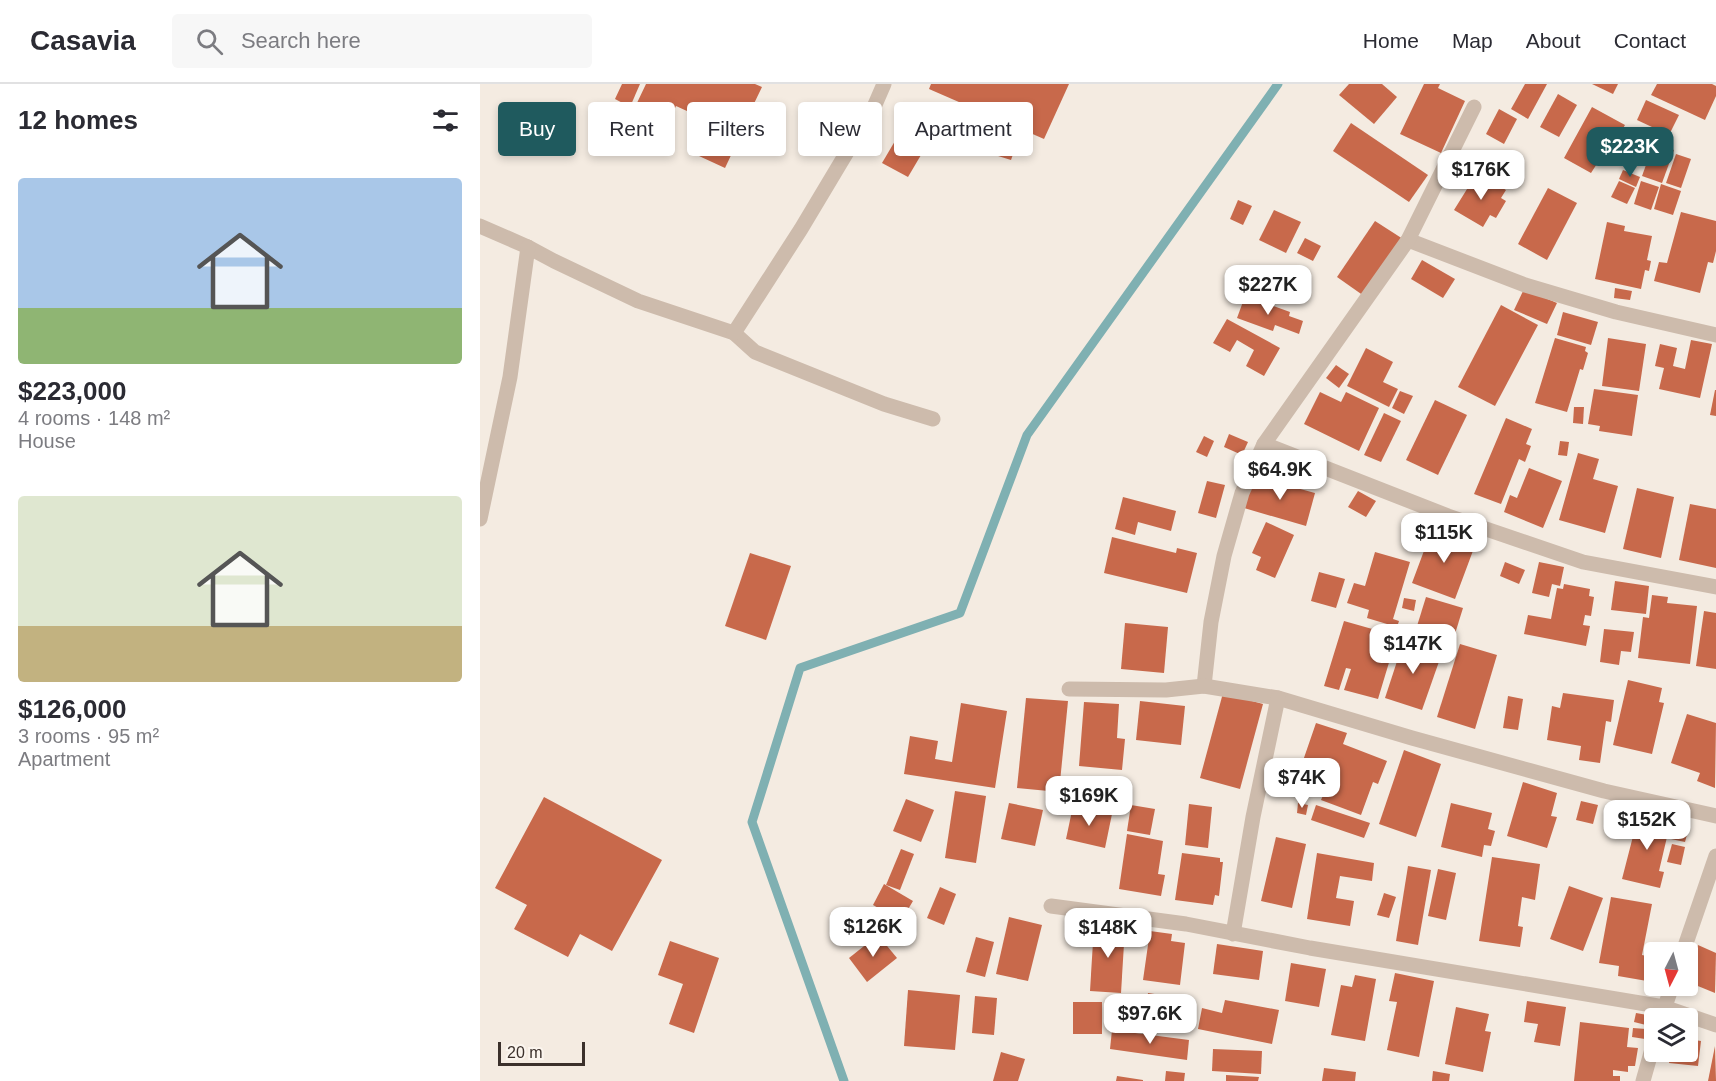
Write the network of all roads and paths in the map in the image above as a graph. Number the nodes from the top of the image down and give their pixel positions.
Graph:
1 (884, 84) edge
2 (1474, 106) dead end
3 (480, 226) edge
4 (1408, 240) junction
5 (528, 246) junction
6 (734, 333) junction
7 (1716, 335) edge
8 (933, 419) dead end
9 (1264, 444) junction
10 (480, 519) edge
11 (1716, 587) edge
12 (1204, 686) junction
13 (1069, 689) dead end
14 (1278, 698) junction
15 (1716, 816) edge
16 (1716, 856) edge
17 (1051, 906) dead end
18 (1233, 934) junction
19 (1686, 942) edge
20 (1644, 1009) edge
21 (1698, 1021) edge
22 (1716, 1025) edge
23 (1648, 1062) edge
24 (1643, 1081) edge

1 - 6 street
2 - 4 street
3 - 5 street
4 - 7 street
4 - 9 street
5 - 6 street
5 - 10 street
6 - 8 street
9 - 11 street
9 - 12 street
12 - 13 street
12 - 14 street
14 - 15 street
14 - 18 street
16 - 19 street
17 - 18 street
18 - 20 street
21 - 22 street
23 - 24 street

